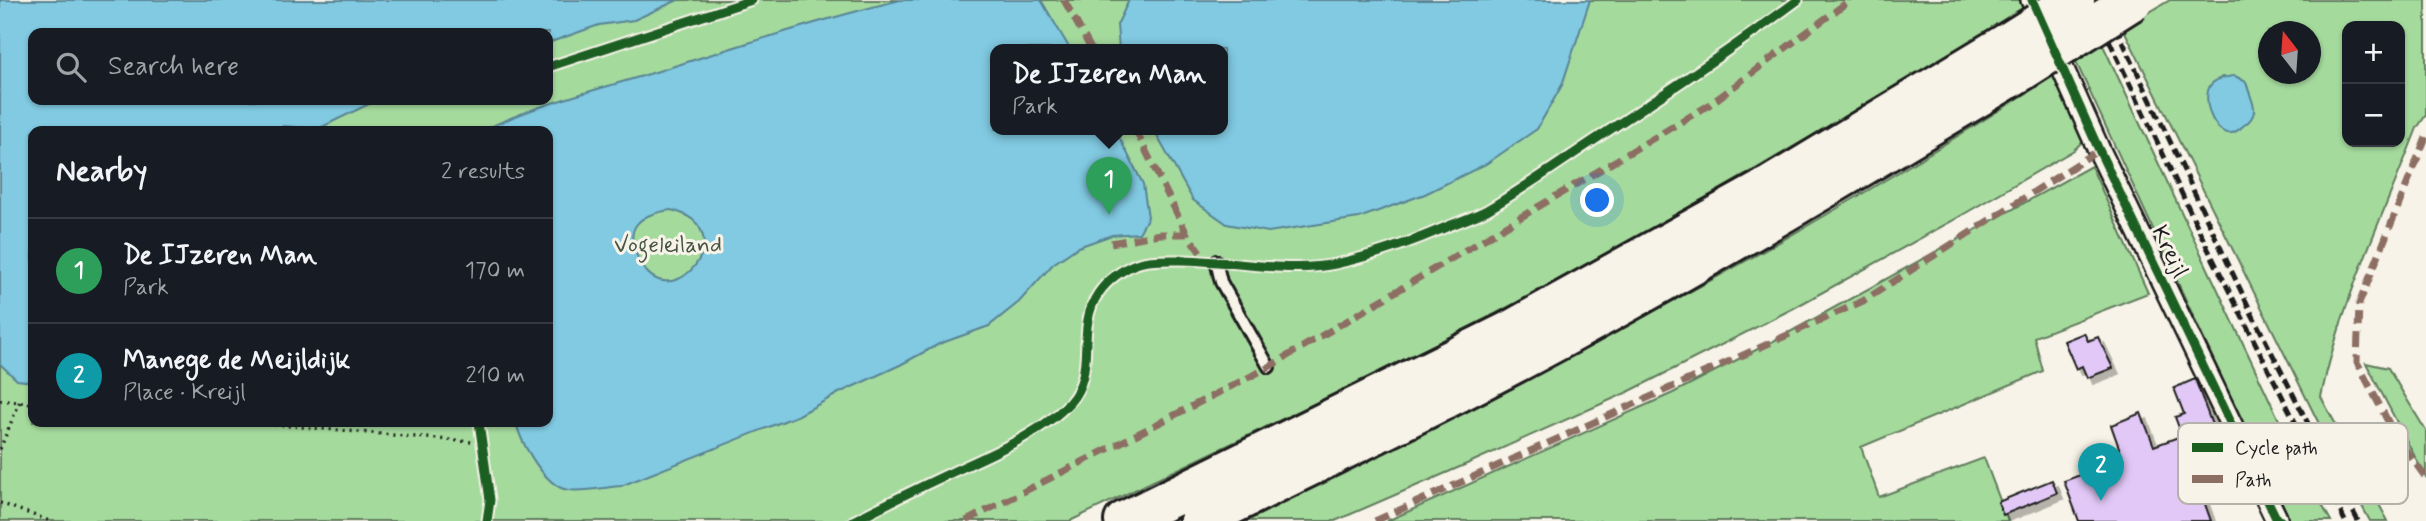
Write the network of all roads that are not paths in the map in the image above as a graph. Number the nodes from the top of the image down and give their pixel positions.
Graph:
1 (2032, 0) edge
2 (2075, 0) edge
3 (2134, 0) edge
4 (2015, 57) junction
5 (1216, 261) dead end
6 (1269, 367) dead end
7 (2230, 423) edge
8 (2269, 504) edge
9 (2276, 518) dead end
10 (1124, 521) edge
11 (1199, 521) edge

1 - 7 street, Kreijl
2 - 4 highway, bridge
3 - 4 highway, bridge
4 - 10 highway
4 - 11 highway
5 - 6 lane
8 - 9 street, Kreijl

